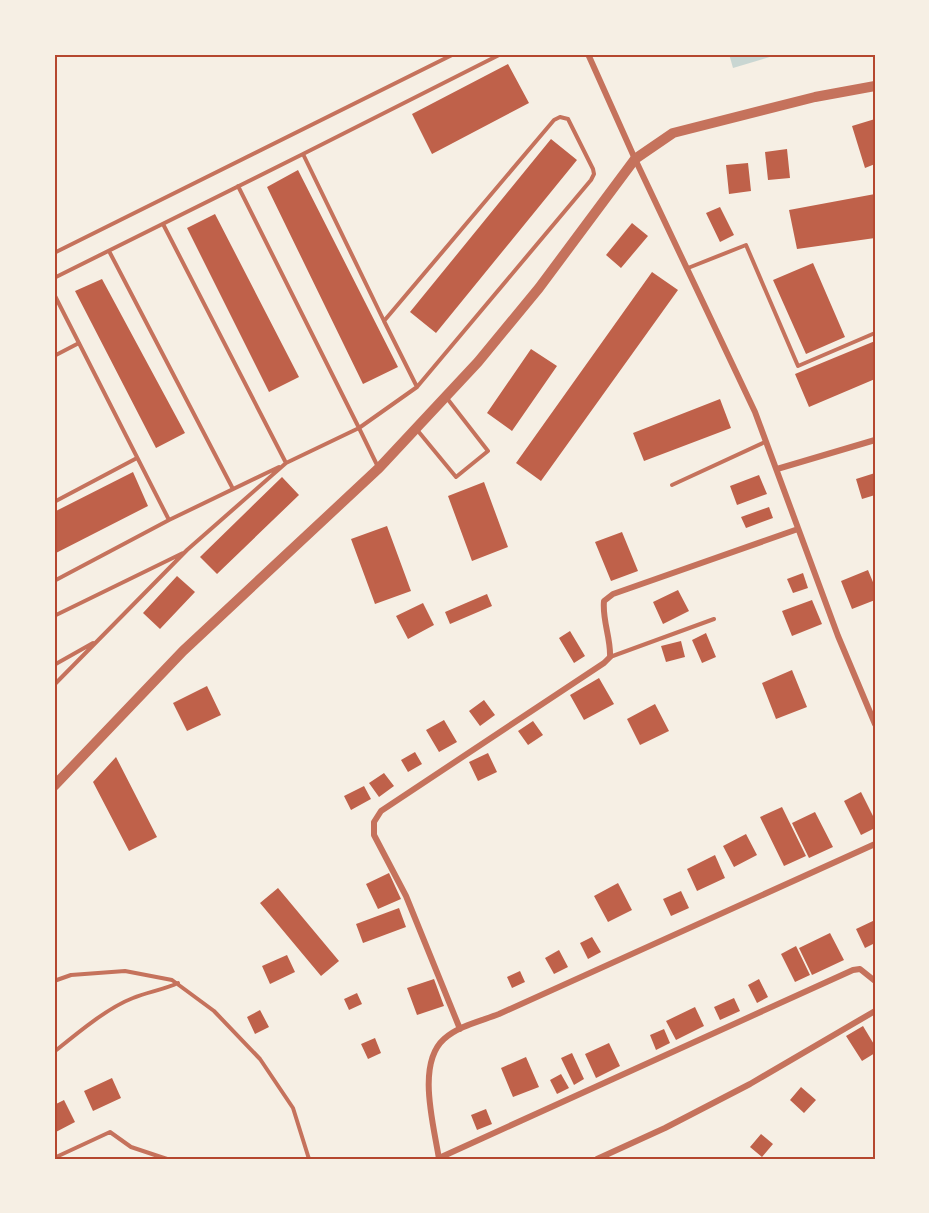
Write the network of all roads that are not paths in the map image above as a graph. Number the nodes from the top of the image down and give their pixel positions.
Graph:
1 (454, 54) edge
2 (501, 54) edge
3 (588, 54) edge
4 (875, 86) edge
5 (303, 153) junction
6 (635, 159) junction
7 (238, 186) junction
8 (163, 224) junction
9 (109, 250) junction
10 (54, 253) edge
11 (688, 268) junction
12 (54, 278) edge
13 (54, 294) edge
14 (384, 321) junction
15 (875, 333) edge
16 (79, 343) junction
17 (54, 356) edge
18 (417, 387) junction
19 (445, 397) junction
20 (359, 428) junction
21 (415, 428) junction
22 (875, 440) edge
23 (766, 442) junction
24 (137, 458) junction
25 (286, 463) junction
26 (379, 468) junction
27 (777, 469) junction
28 (672, 485) dead end
29 (233, 489) junction
30 (54, 502) edge
31 (169, 520) junction
32 (798, 529) junction
33 (187, 550) junction
34 (54, 580) edge
35 (54, 616) edge
36 (714, 619) dead end
37 (96, 641) junction
38 (610, 657) junction
39 (54, 664) edge
40 (54, 685) edge
41 (875, 724) edge
42 (54, 786) edge
43 (875, 844) edge
44 (54, 981) edge
45 (875, 981) edge
46 (178, 983) junction
47 (875, 1011) edge
48 (460, 1029) junction
49 (54, 1052) edge
50 (54, 1158) edge
51 (167, 1159) edge
52 (309, 1159) edge
53 (439, 1159) edge
54 (597, 1159) edge

1 - 10 lane
2 - 5 lane
3 - 6 street
4 - 6 street
5 - 7 lane
5 - 14 lane
6 - 11 street
6 - 19 street
7 - 8 lane
7 - 20 lane
8 - 9 lane
8 - 25 lane
9 - 12 lane
9 - 29 lane
11 - 15 lane
11 - 23 street
13 - 16 lane
14 - 18 lane
14 - 18 lane
16 - 17 lane
16 - 24 lane
18 - 20 lane
19 - 21 street
19 - 21 lane
20 - 25 lane
20 - 26 lane
21 - 26 street
22 - 27 street
23 - 27 street
23 - 28 lane
24 - 30 lane
24 - 31 lane
25 - 29 lane
25 - 33 lane
26 - 42 street
27 - 32 street
29 - 31 lane
31 - 34 lane
32 - 38 street
32 - 41 street
33 - 35 lane
33 - 37 lane
36 - 38 lane
37 - 39 lane
37 - 40 lane
38 - 48 street
43 - 48 street
44 - 46 lane
45 - 53 street
46 - 49 lane
46 - 52 lane
47 - 54 street
48 - 53 street
50 - 51 lane

